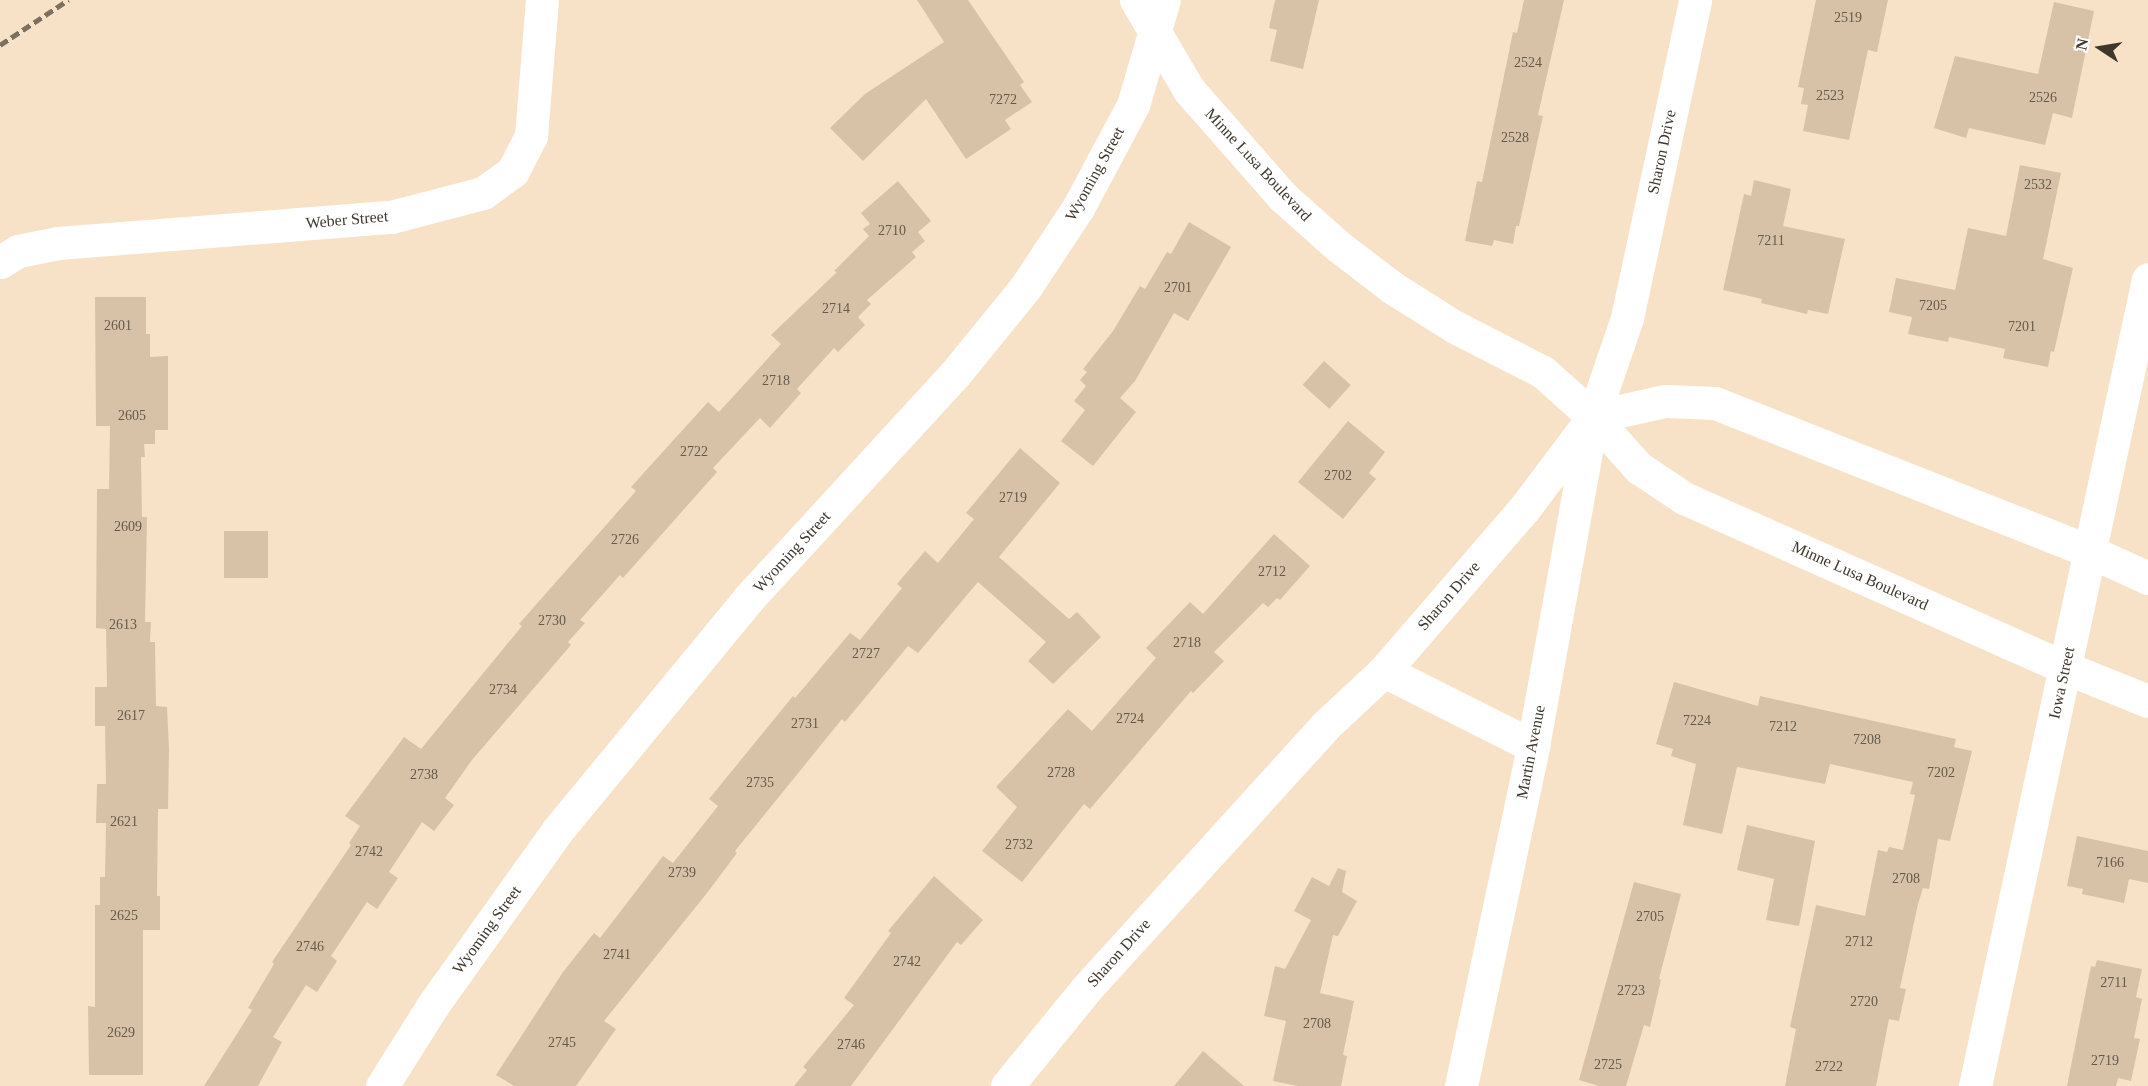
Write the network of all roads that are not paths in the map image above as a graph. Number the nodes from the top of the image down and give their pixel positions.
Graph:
1 (542, 0) edge
2 (1136, 0) edge
3 (1164, 0) edge
4 (1695, 0) edge
5 (1155, 33) junction
6 (0, 262) edge
7 (2148, 279) edge
8 (1593, 417) junction
9 (2091, 552) junction
10 (2148, 578) edge
11 (2066, 668) junction
12 (1384, 671) junction
13 (2148, 701) edge
14 (1533, 746) junction
15 (382, 1086) edge
16 (1007, 1086) edge
17 (1461, 1086) edge
18 (1975, 1086) edge

1 - 6 street, Weber Street
2 - 5 street, Minne Lusa Boulevard
3 - 5 street, Wyoming Street
4 - 8 street, Sharon Drive
5 - 8 street, Minne Lusa Boulevard
5 - 15 street, Wyoming Street
7 - 9 street, Iowa Street
8 - 9 street
8 - 11 street, Minne Lusa Boulevard
8 - 12 street, Sharon Drive
8 - 14 street, Martin Avenue
9 - 10 street
9 - 11 street, Iowa Street
11 - 13 street, Minne Lusa Boulevard
11 - 18 street, Iowa Street
12 - 14 street
12 - 16 street, Sharon Drive
14 - 17 street, Martin Avenue

